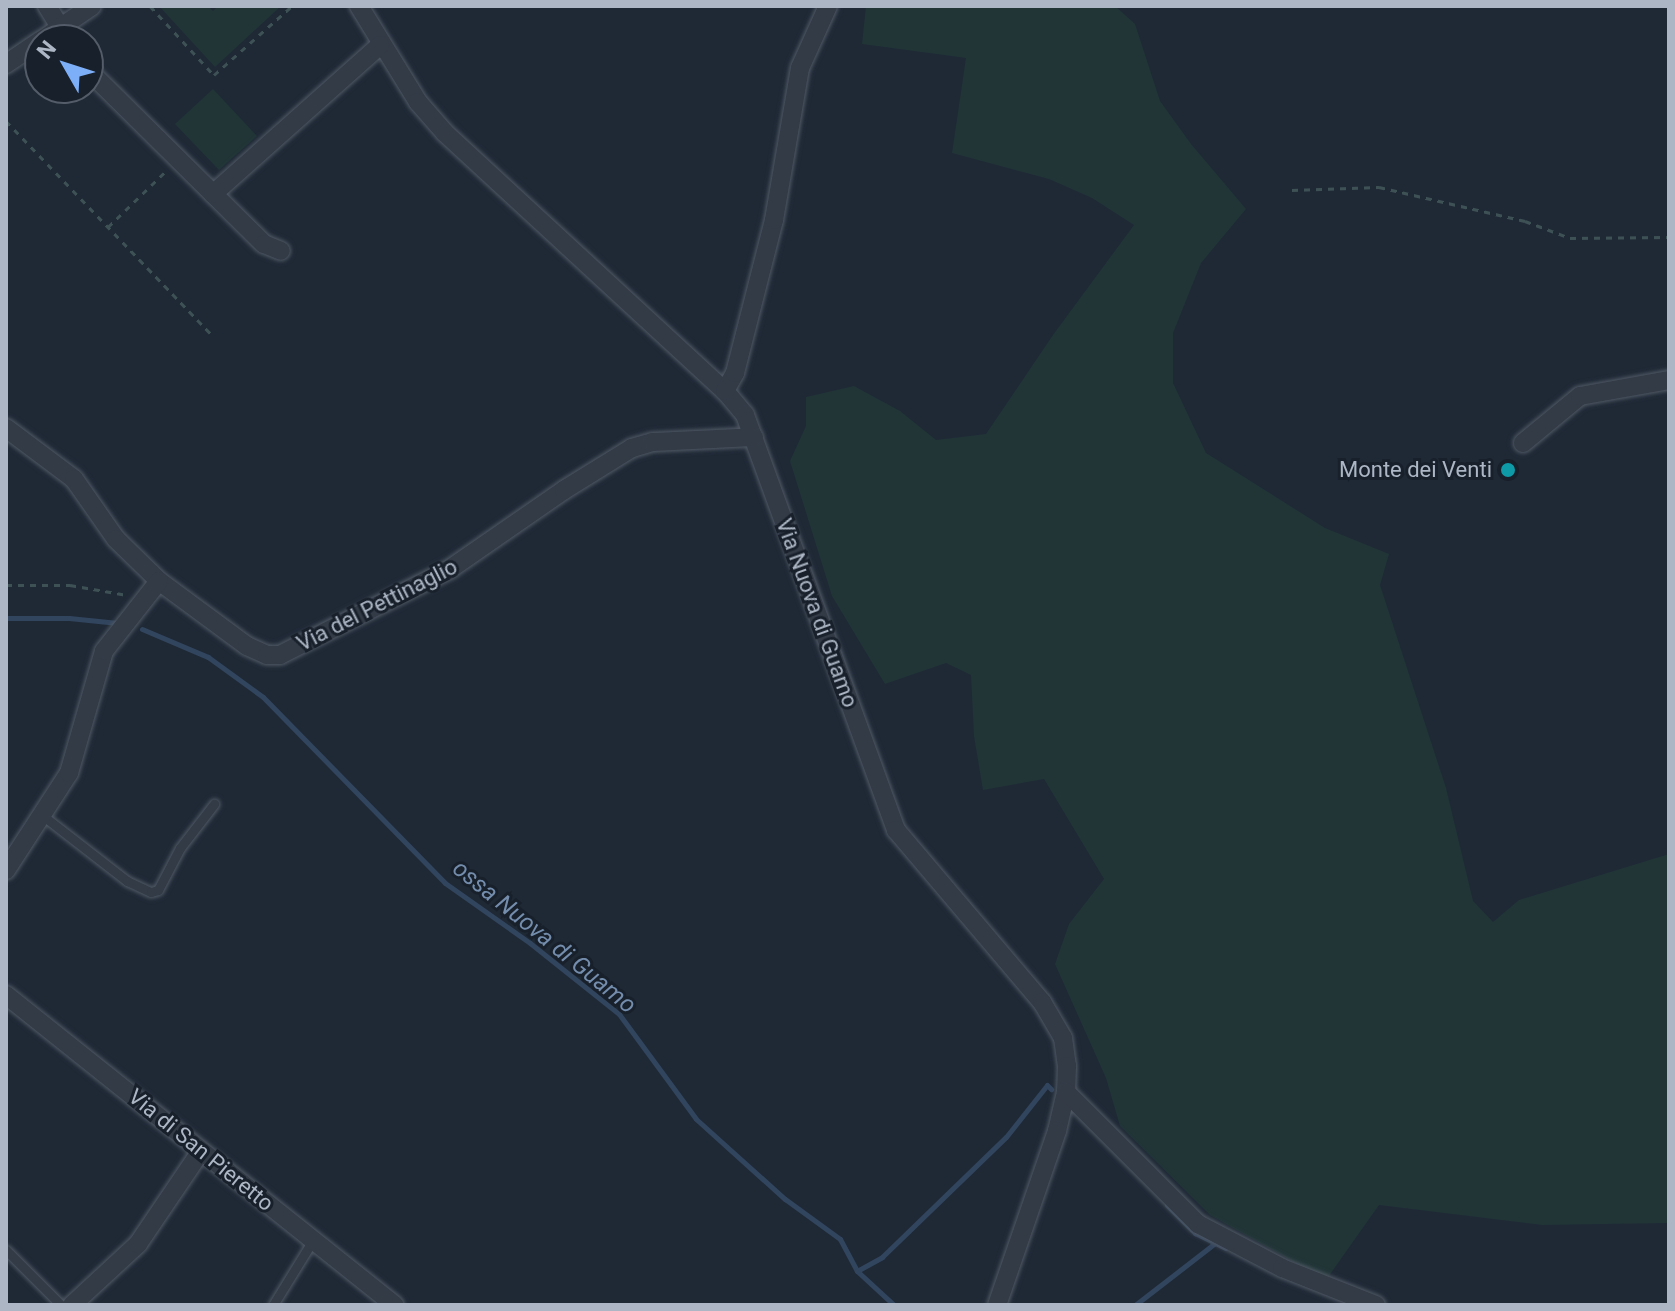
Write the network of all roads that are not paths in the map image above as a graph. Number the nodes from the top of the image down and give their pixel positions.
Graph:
1 (92, 6) edge
2 (359, 6) edge
3 (828, 6) edge
4 (67, 24) edge
5 (380, 45) junction
6 (24, 53) edge
7 (6, 64) edge
8 (104, 86) edge
9 (213, 194) junction
10 (281, 251) dead end
11 (1669, 380) edge
12 (725, 391) junction
13 (6, 428) edge
14 (754, 437) junction
15 (1523, 443) dead end
16 (159, 581) junction
17 (214, 804) dead end
18 (42, 815) junction
19 (6, 870) edge
20 (6, 995) edge
21 (1066, 1092) junction
22 (201, 1151) junction
23 (313, 1240) junction
24 (6, 1250) edge
25 (61, 1305) edge
26 (72, 1305) edge
27 (273, 1305) edge
28 (395, 1305) edge
29 (997, 1305) edge
30 (1376, 1305) edge

1 - 4 street
2 - 5 street, Via Nuova di Guamo
3 - 12 street
5 - 9 street
5 - 12 street, Via Nuova di Guamo
6 - 7 street
8 - 9 street
9 - 10 street
11 - 15 street
12 - 14 street, Via Nuova di Guamo
13 - 16 street, Via del Pettinaglio
14 - 16 street, Via del Pettinaglio
14 - 21 street, Via Nuova di Guamo
16 - 18 street
17 - 18 lane
18 - 19 street
20 - 22 street, Via di San Pieretto
21 - 29 street, Via Nuova di Guamo
21 - 30 street
22 - 23 street, Via di San Pieretto
22 - 26 street
23 - 27 lane
23 - 28 street, Via di San Pieretto
24 - 25 lane

